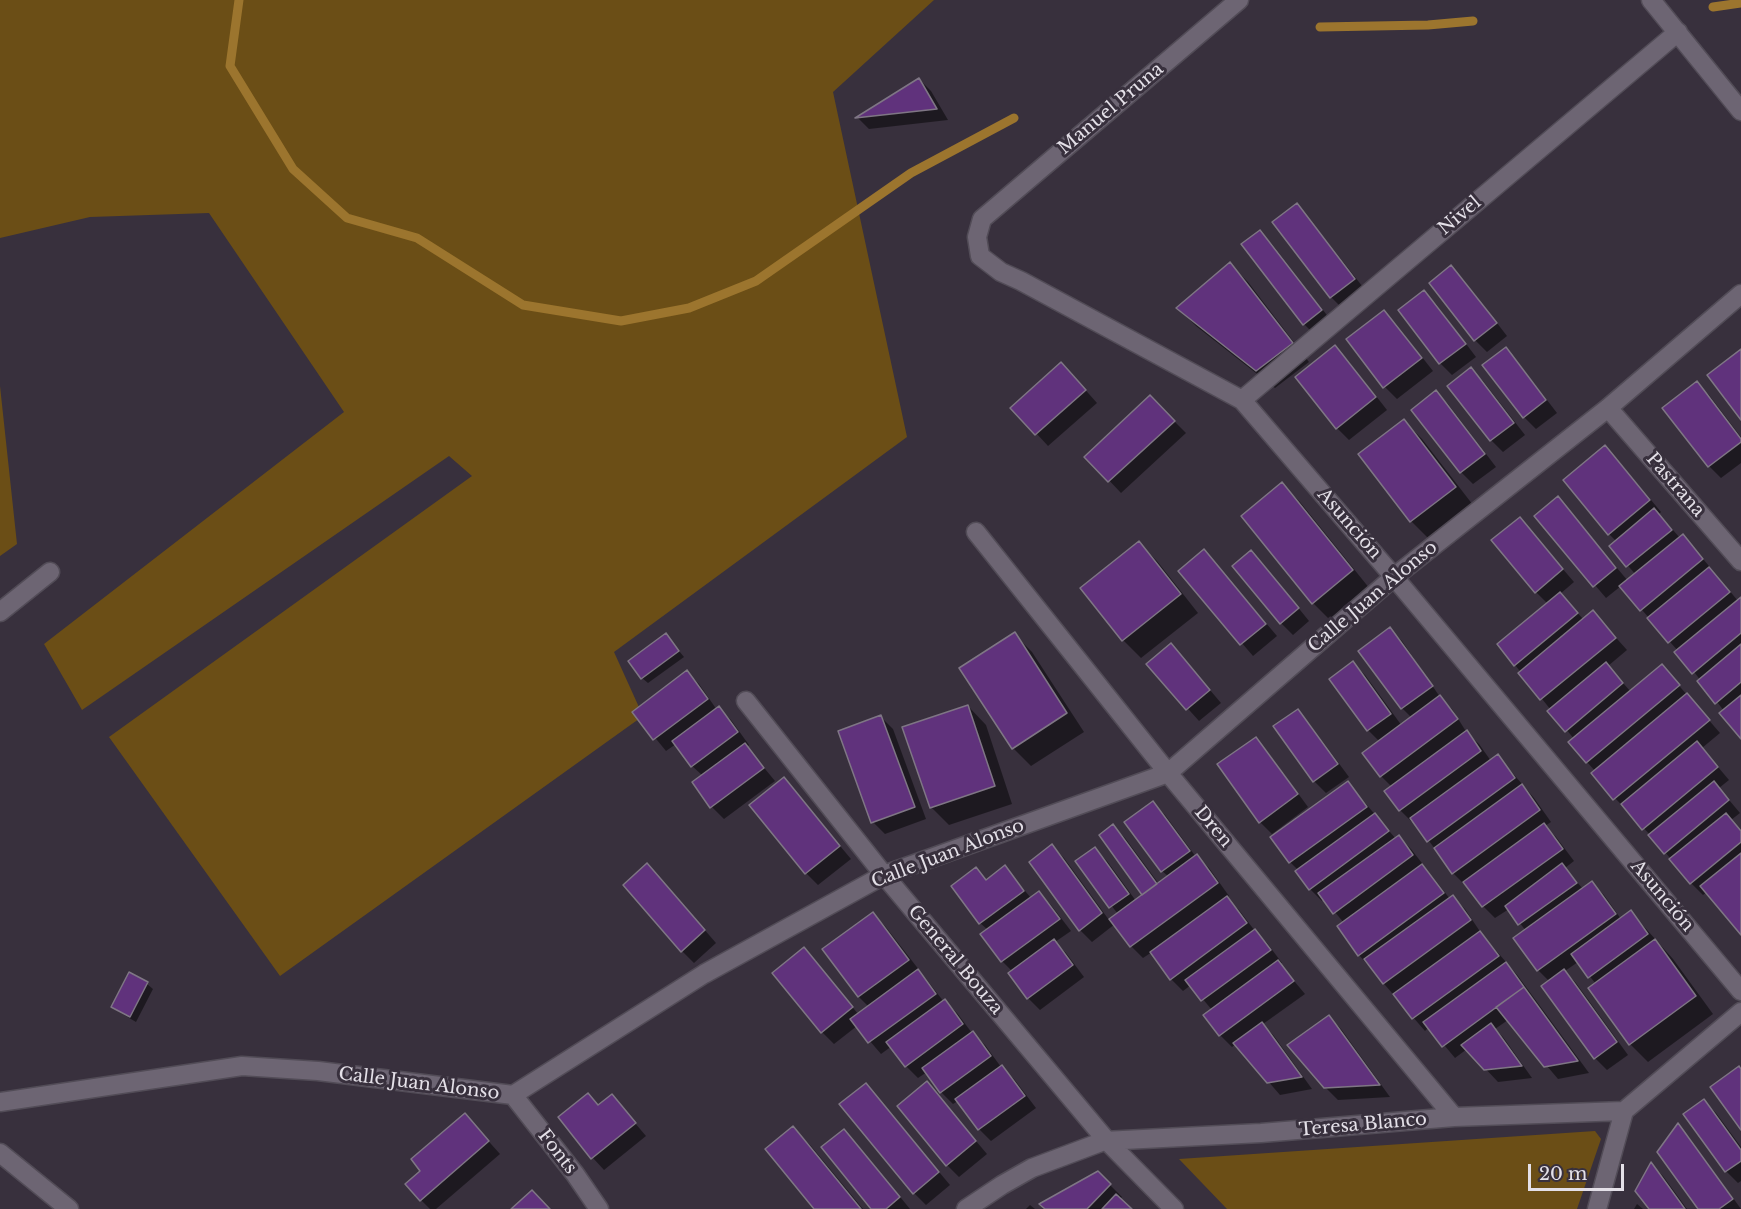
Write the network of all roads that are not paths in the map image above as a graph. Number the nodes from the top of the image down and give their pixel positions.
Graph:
1 (1239, 0) edge
2 (1651, 0) edge
3 (1678, 32) junction
4 (1741, 111) edge
5 (982, 219) joint
6 (1741, 294) edge
7 (1242, 400) junction
8 (1608, 408) junction
9 (976, 532) dead end
10 (1741, 561) edge
11 (50, 572) dead end
12 (1394, 577) junction
13 (0, 612) edge
14 (746, 701) dead end
15 (1168, 773) junction
16 (884, 875) junction
17 (1741, 991) edge
18 (1741, 1012) edge
19 (513, 1095) junction
20 (0, 1102) edge
21 (1624, 1111) junction
22 (1454, 1117) junction
23 (1107, 1141) junction
24 (0, 1154) edge
25 (69, 1209) edge
26 (599, 1209) edge
27 (966, 1209) edge
28 (1174, 1209) edge
29 (1597, 1209) edge

1 - 5 street, Manuel Pruna
2 - 3 street
3 - 4 street
3 - 7 street, Nivel
5 - 7 street, Asunción
6 - 8 street, Calle Juan Alonso
7 - 12 street, Asunción
8 - 10 street, Pastrana
8 - 12 street, Calle Juan Alonso
9 - 15 street, Dren
11 - 13 street
12 - 15 street, Calle Juan Alonso
12 - 17 street, Asunción
14 - 16 street, General Bouza
15 - 16 street, Calle Juan Alonso
15 - 22 street, Dren
16 - 19 street, Calle Juan Alonso
16 - 23 street, General Bouza
18 - 21 street
19 - 20 street, Calle Juan Alonso
19 - 26 street, Fonts
21 - 22 street, Teresa Blanco
21 - 29 street
22 - 23 street, Teresa Blanco
23 - 27 street, Teresa Blanco
23 - 28 street, General Bouza
24 - 25 street

